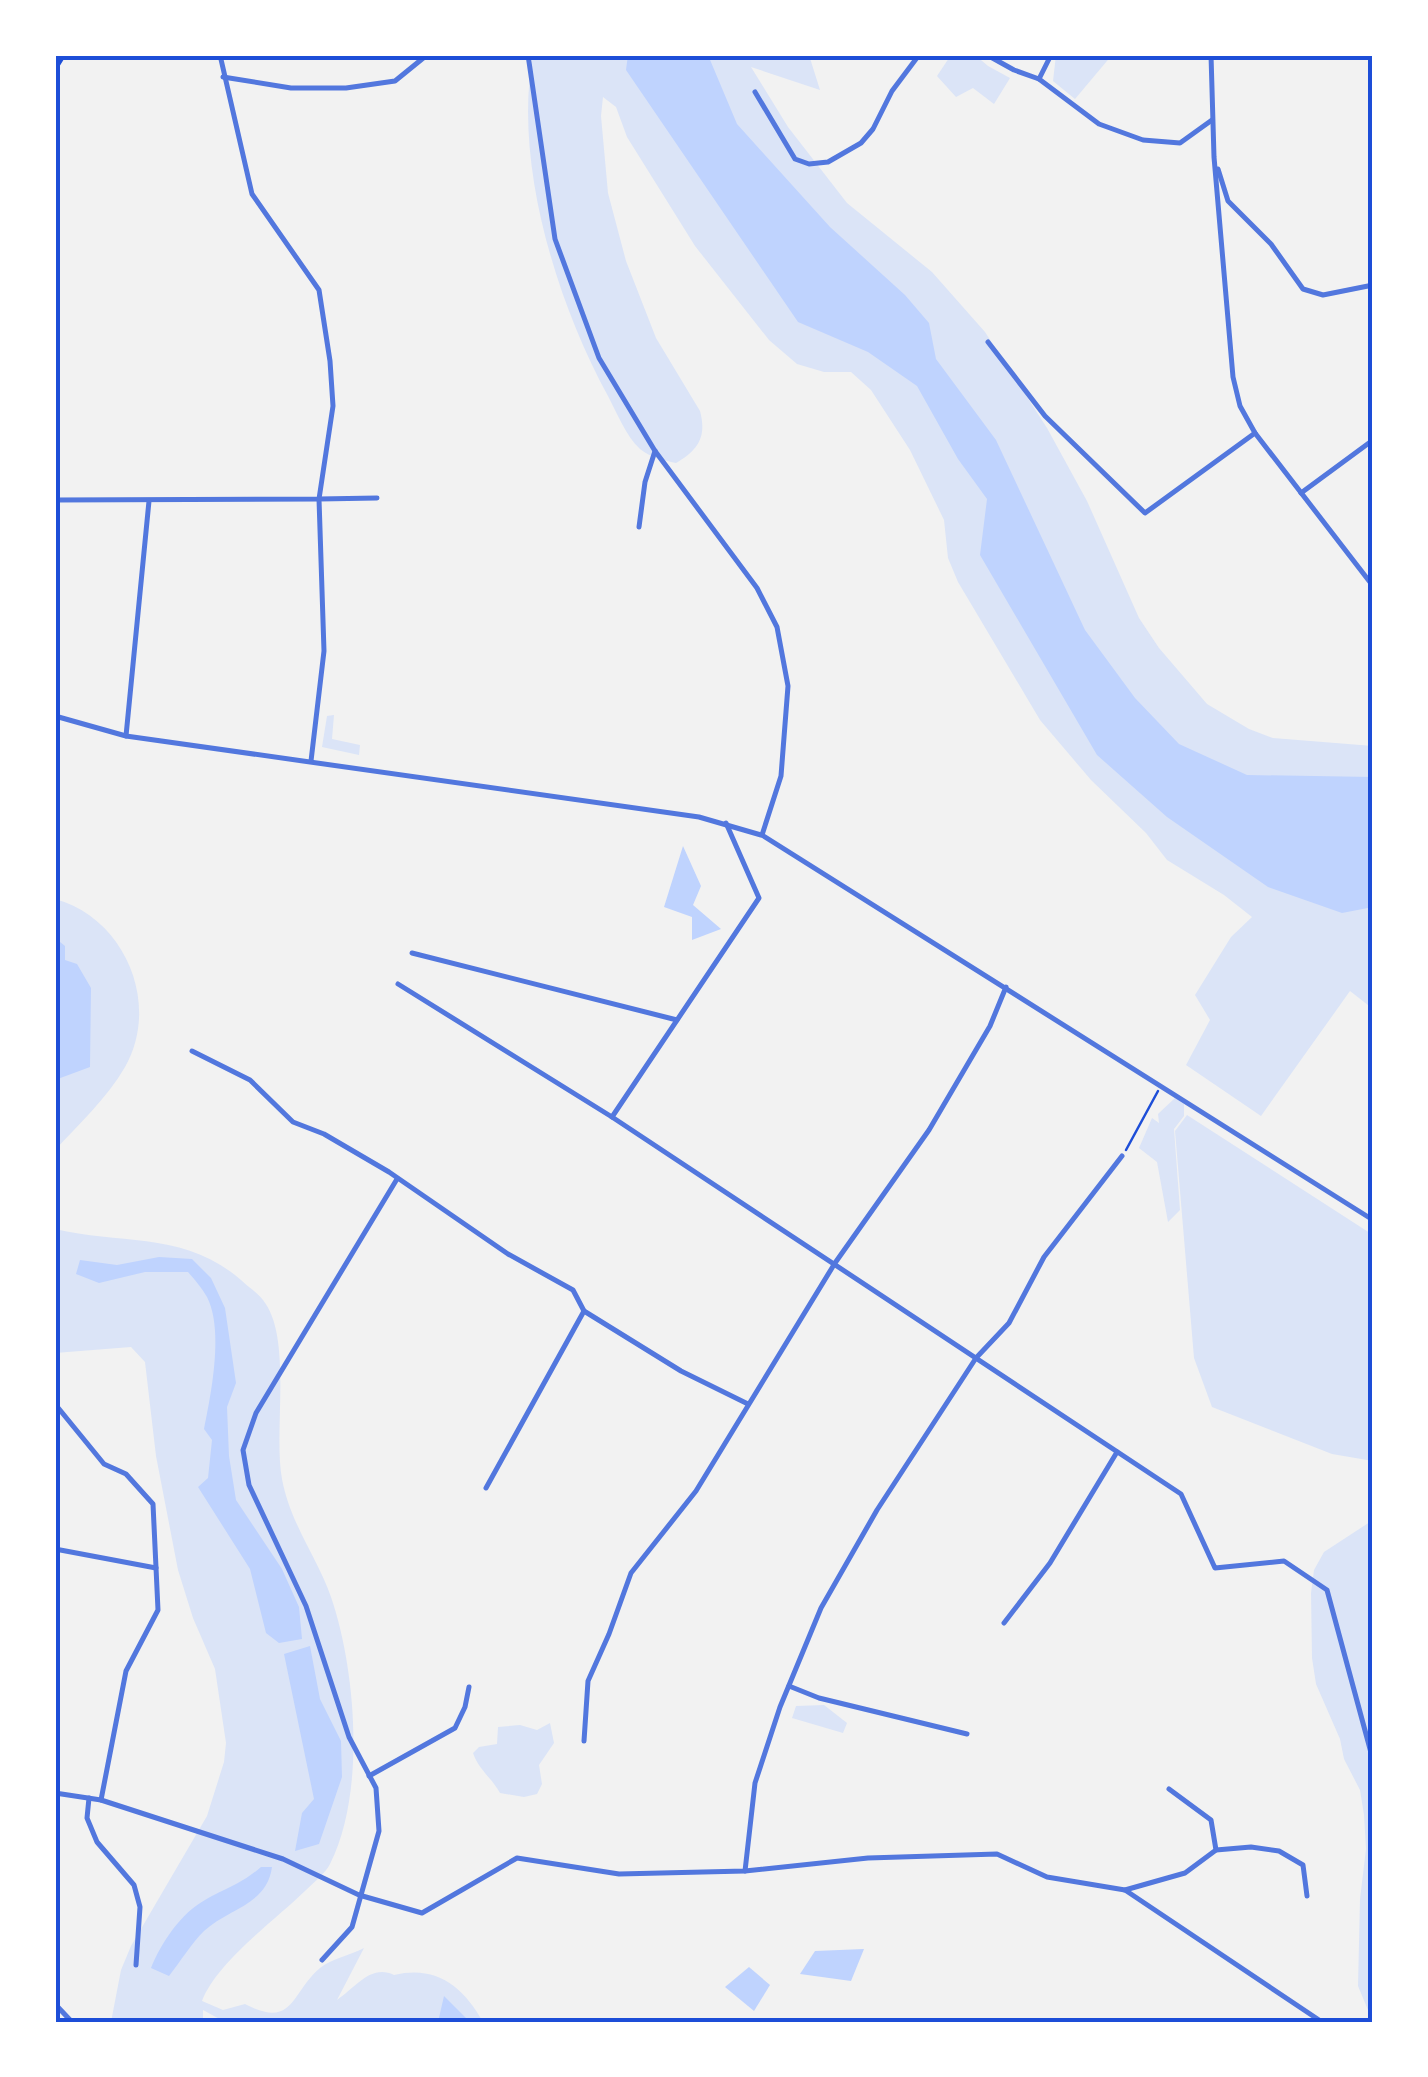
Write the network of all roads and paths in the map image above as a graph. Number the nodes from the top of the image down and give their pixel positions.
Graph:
1 (63, 55) edge
2 (220, 55) edge
3 (427, 55) edge
4 (528, 55) edge
5 (919, 55) edge
6 (987, 55) edge
7 (1051, 55) edge
8 (1211, 55) edge
9 (55, 68) edge
10 (223, 77) junction
11 (1039, 79) junction
12 (755, 92) dead end
13 (1212, 120) junction
14 (1214, 157) junction
15 (1373, 285) edge
16 (988, 342) dead end
17 (1254, 433) junction
18 (1373, 440) edge
19 (655, 451) junction
20 (1300, 493) junction
21 (377, 498) dead end
22 (318, 499) junction
23 (55, 500) edge
24 (148, 501) junction
25 (639, 527) dead end
26 (1373, 586) edge
27 (55, 716) edge
28 (126, 736) junction
29 (310, 762) junction
30 (726, 824) junction
31 (762, 835) junction
32 (412, 953) dead end
33 (398, 984) dead end
34 (1006, 986) junction
35 (677, 1020) junction
36 (192, 1051) dead end
37 (1160, 1086) junction
38 (612, 1117) junction
39 (1122, 1156) joint
40 (397, 1179) junction
41 (1373, 1220) edge
42 (835, 1263) junction
43 (584, 1312) junction
44 (976, 1358) junction
45 (55, 1404) edge
46 (748, 1404) junction
47 (1117, 1452) junction
48 (486, 1488) dead end
49 (55, 1550) edge
50 (156, 1568) junction
51 (1004, 1623) dead end
52 (789, 1686) junction
53 (469, 1687) dead end
54 (968, 1734) dead end
55 (584, 1741) dead end
56 (1373, 1760) edge
57 (370, 1776) junction
58 (1169, 1789) dead end
59 (55, 1793) edge
60 (89, 1798) junction
61 (101, 1800) junction
62 (1216, 1850) junction
63 (746, 1871) junction
64 (1125, 1890) junction
65 (359, 1895) junction
66 (1307, 1896) dead end
67 (322, 1960) dead end
68 (136, 1966) dead end
69 (55, 2004) edge
70 (72, 2022) edge
71 (1322, 2022) edge

1 - 9 main road
2 - 10 street
3 - 10 street
4 - 19 street
5 - 12 street
6 - 11 street
7 - 11 street
8 - 13 street
10 - 22 street
11 - 13 street
13 - 14 street
14 - 15 street
14 - 17 street
16 - 17 street
17 - 20 street
18 - 20 street
19 - 25 street
19 - 31 street
20 - 26 street
21 - 22 street
22 - 24 street
22 - 29 street
23 - 24 street
24 - 28 street
27 - 28 street
28 - 29 street
29 - 30 street
30 - 31 street
30 - 35 street
31 - 34 street
32 - 35 street
33 - 38 street
34 - 37 street
34 - 42 street
35 - 38 street
36 - 40 street
37 - 39 path
37 - 41 street
38 - 42 street
39 - 44 street
40 - 43 street
40 - 57 street
42 - 44 street
42 - 46 street
43 - 46 street
43 - 48 street
44 - 47 street
44 - 52 street
45 - 50 street
46 - 55 street
47 - 51 street
47 - 56 street
49 - 50 street
50 - 61 street
52 - 54 street
52 - 63 street
53 - 57 street
57 - 65 street
58 - 62 street
59 - 60 street
60 - 61 street
60 - 68 street
61 - 65 street
62 - 64 street
62 - 66 street
63 - 64 street
63 - 65 street
64 - 71 street
65 - 67 street
69 - 70 street

